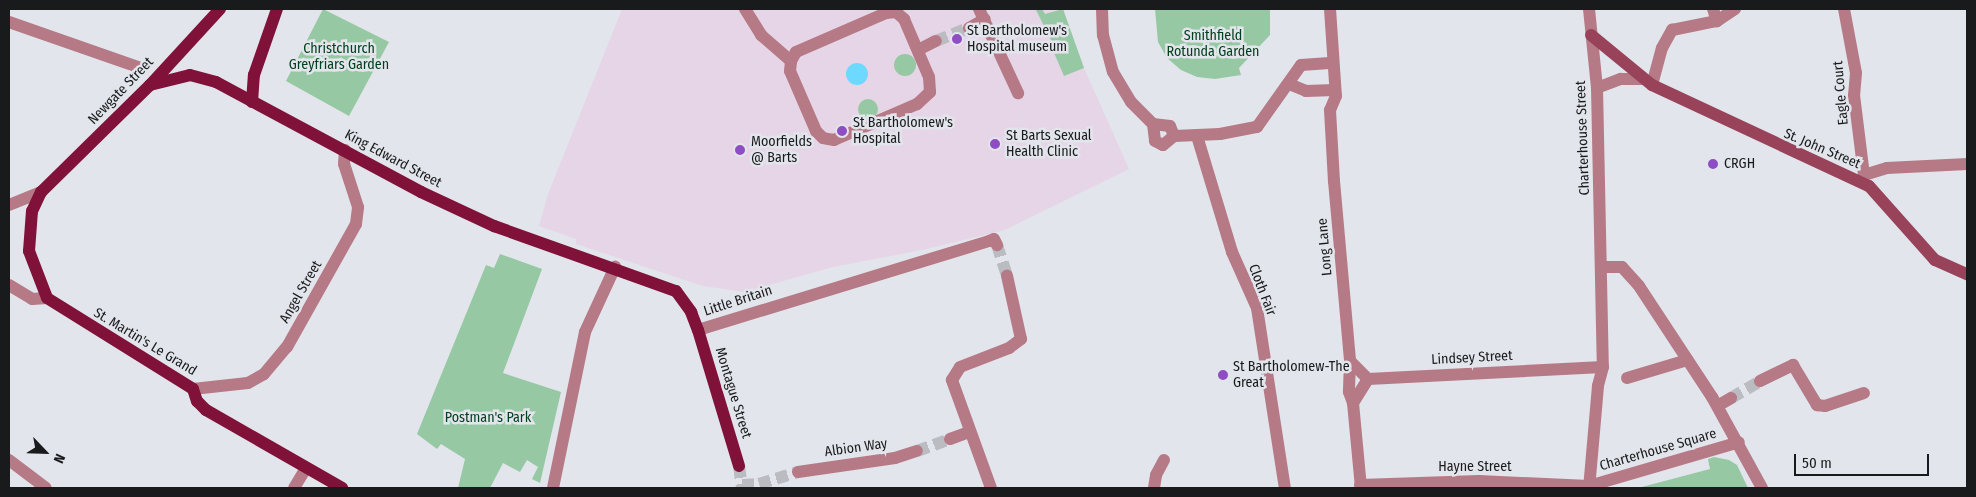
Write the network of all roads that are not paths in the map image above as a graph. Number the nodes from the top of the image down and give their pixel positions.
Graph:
1 (220, 9) edge
2 (277, 9) edge
3 (745, 9) edge
4 (1102, 9) edge
5 (1330, 9) edge
6 (1589, 9) edge
7 (1713, 9) edge
8 (1735, 9) edge
9 (1844, 9) edge
10 (897, 10) edge
11 (982, 14) edge
12 (1717, 21) junction
13 (9, 22) edge
14 (969, 28) tunnel mouth
15 (1591, 35) junction
16 (936, 41) tunnel mouth
17 (918, 50) junction
18 (791, 61) junction
19 (1333, 63) junction
20 (141, 68) dead end
21 (1647, 82) junction
22 (1289, 84) junction
23 (150, 85) junction
24 (1597, 88) junction
25 (1335, 90) junction
26 (1018, 93) dead end
27 (252, 102) junction
28 (1198, 136) junction
29 (345, 150) junction
30 (1967, 164) edge
31 (1863, 178) junction
32 (42, 192) junction
33 (9, 205) edge
34 (997, 245) dead end
35 (615, 267) junction
36 (1601, 267) junction
37 (1967, 274) edge
38 (1008, 276) tunnel mouth
39 (9, 285) edge
40 (47, 298) junction
41 (698, 330) junction
42 (1687, 360) junction
43 (1350, 361) junction
44 (1604, 367) junction
45 (1627, 378) dead end
46 (1368, 379) junction
47 (1760, 381) tunnel mouth
48 (193, 389) junction
49 (1864, 394) dead end
50 (1731, 398) tunnel mouth
51 (1716, 401) junction
52 (1353, 402) junction
53 (969, 432) junction
54 (950, 439) tunnel mouth
55 (1739, 442) junction
56 (917, 451) tunnel mouth
57 (9, 460) edge
58 (1164, 460) dead end
59 (739, 466) tunnel mouth
60 (306, 468) junction
61 (798, 472) tunnel mouth
62 (1361, 486) edge
63 (42, 487) edge
64 (1589, 487) edge
65 (294, 488) edge
66 (342, 488) edge
67 (553, 488) edge
68 (990, 488) edge
69 (1154, 488) edge
70 (1285, 488) edge
71 (1762, 488) edge

1 - 23 main road, Newgate Street
2 - 27 main road
3 - 18 street
4 - 28 street
5 - 19 street, Long Lane
6 - 15 street, Charterhouse Street
7 - 12 street
8 - 12 street
9 - 31 street, Eagle Court
10 - 17 street
10 - 18 street
11 - 14 street
11 - 26 street
12 - 21 street
13 - 20 street
15 - 21 main road, St. John Street
15 - 24 street, Charterhouse Street
16 - 17 street
17 - 18 street
19 - 22 street
19 - 25 street, Long Lane
21 - 24 street, St. John Street
21 - 31 main road, St. John Street
22 - 25 street
22 - 28 street
23 - 27 main road, King Edward Street
23 - 32 main road, Newgate Street
24 - 36 street, Charterhouse Street
25 - 43 street, Long Lane
27 - 29 main road, King Edward Street
28 - 70 street, Cloth Fair
29 - 35 main road, King Edward Street
29 - 48 street, Angel Street
30 - 31 street
31 - 37 main road, St. John Street
32 - 33 street
32 - 40 main road
34 - 41 street, Little Britain
35 - 41 main road, Little Britain
35 - 67 street
36 - 42 street
36 - 44 street, Charterhouse Street
38 - 53 street
39 - 40 street
40 - 48 main road, St. Martin's Le Grand
41 - 59 main road, Montague Street
42 - 45 street
42 - 51 street
43 - 46 street
43 - 52 street, Long Lane
44 - 46 street, Lindsey Street
44 - 64 street, Charterhouse Street
46 - 52 street
47 - 49 street
48 - 60 main road, St. Martin's Le Grand
50 - 51 street
51 - 55 street, Charterhouse Square
52 - 62 street, Long Lane
53 - 54 street
53 - 68 street
55 - 64 street, Charterhouse Square
55 - 71 street, Charterhouse Square
56 - 61 street, Albion Way
57 - 63 street
58 - 69 street
60 - 65 street
60 - 66 main road, St. Martin's Le Grand
62 - 64 street, Hayne Street

